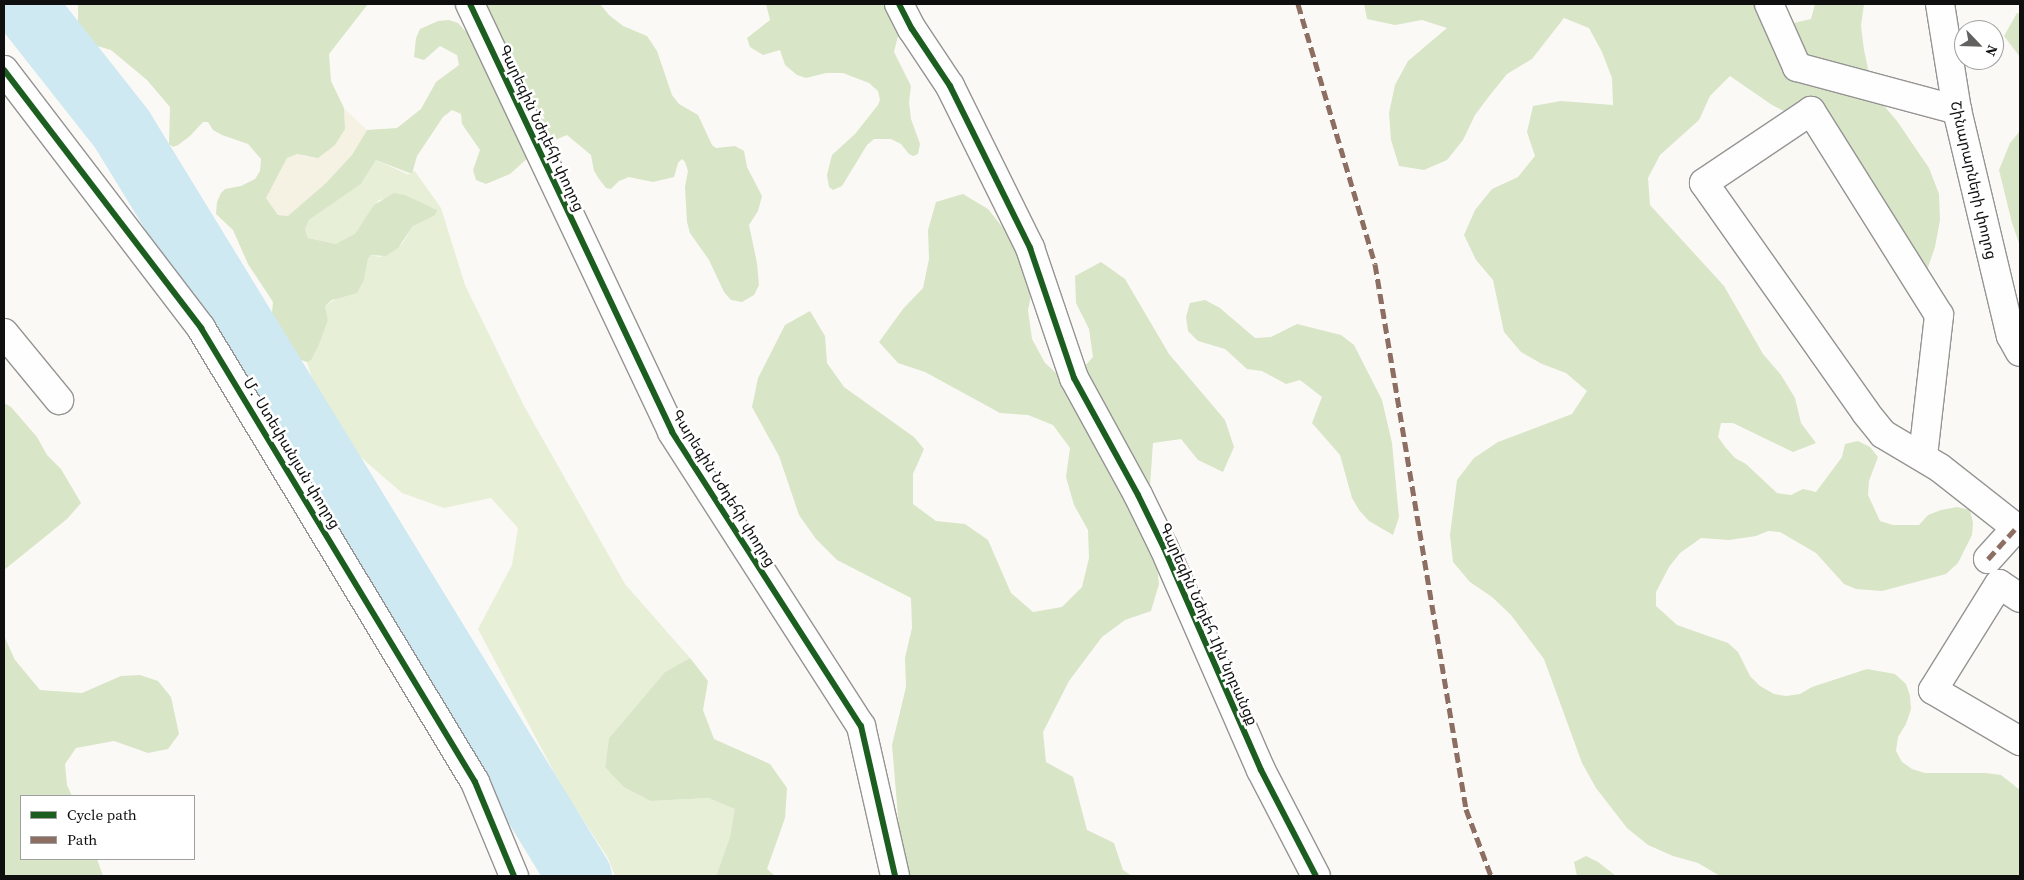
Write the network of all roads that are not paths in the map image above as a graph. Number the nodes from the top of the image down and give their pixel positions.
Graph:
1 (470, 4) edge
2 (899, 4) edge
3 (1769, 4) edge
4 (1940, 4) edge
5 (4, 70) edge
6 (1957, 110) junction
7 (4, 334) edge
8 (2017, 336) edge
9 (59, 400) dead end
10 (1923, 456) junction
11 (2018, 530) edge
12 (1988, 559) dead end
13 (2020, 598) edge
14 (2020, 741) edge
15 (514, 876) edge
16 (895, 876) edge
17 (1316, 876) edge

1 - 16 street, Գարեգին Նժդեհի փողոց
2 - 17 street, Գարեգին Նժդեհ 1ին նրբանցք
3 - 6 street
4 - 6 street, Շինարարների փողոց
5 - 15 street, Մ․ Ստեփանյան փողոց
6 - 8 street, Շինարարների փողոց
7 - 9 street
10 - 10 street
10 - 11 street
11 - 12 street
13 - 14 street

